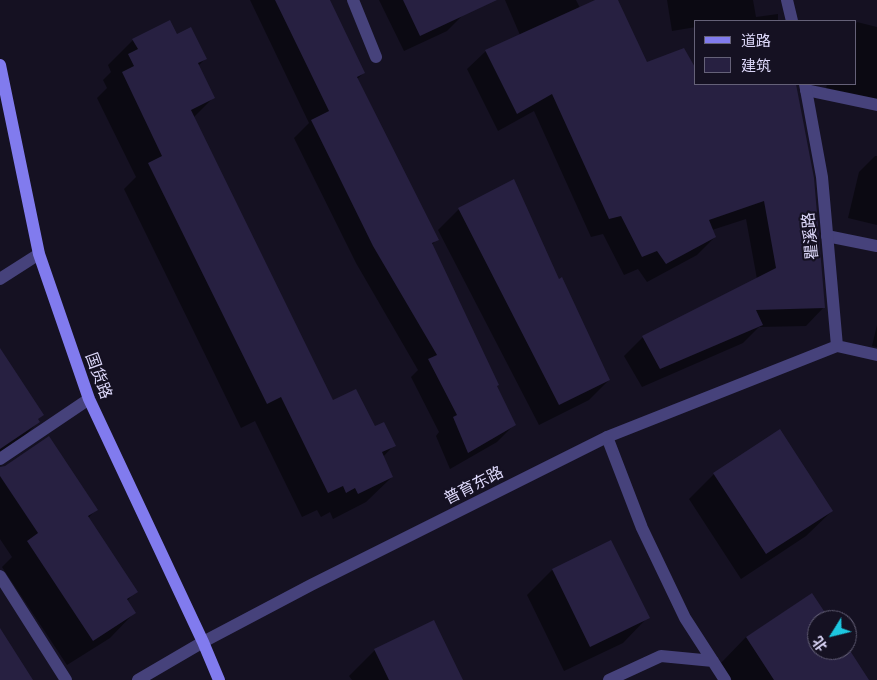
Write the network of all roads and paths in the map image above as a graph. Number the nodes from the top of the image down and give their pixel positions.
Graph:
1 (353, 0) edge
2 (787, 0) edge
3 (792, 20) edge
4 (376, 57) dead end
5 (0, 65) edge
6 (806, 87) edge
7 (877, 106) edge
8 (827, 236) junction
9 (877, 246) edge
10 (39, 254) junction
11 (0, 279) edge
12 (837, 346) junction
13 (877, 355) edge
14 (88, 399) junction
15 (607, 437) junction
16 (0, 459) edge
17 (0, 576) edge
18 (203, 642) junction
19 (712, 661) junction
20 (66, 680) edge
21 (138, 680) edge
22 (219, 680) edge
23 (609, 680) edge
24 (725, 680) edge

1 - 4 street
2 - 3 street
5 - 10 street, 国货路
6 - 7 street
6 - 8 street, 瞿溪路
8 - 9 street
8 - 12 street, 瞿溪路
10 - 11 street
10 - 14 street, 国货路
12 - 13 street
12 - 15 street, 普育东路
14 - 16 street
14 - 18 street, 国货路
15 - 18 street, 普育东路
15 - 19 street
17 - 20 street
18 - 21 street, 普育东路
18 - 22 street, 国货路
19 - 23 street
19 - 24 street

